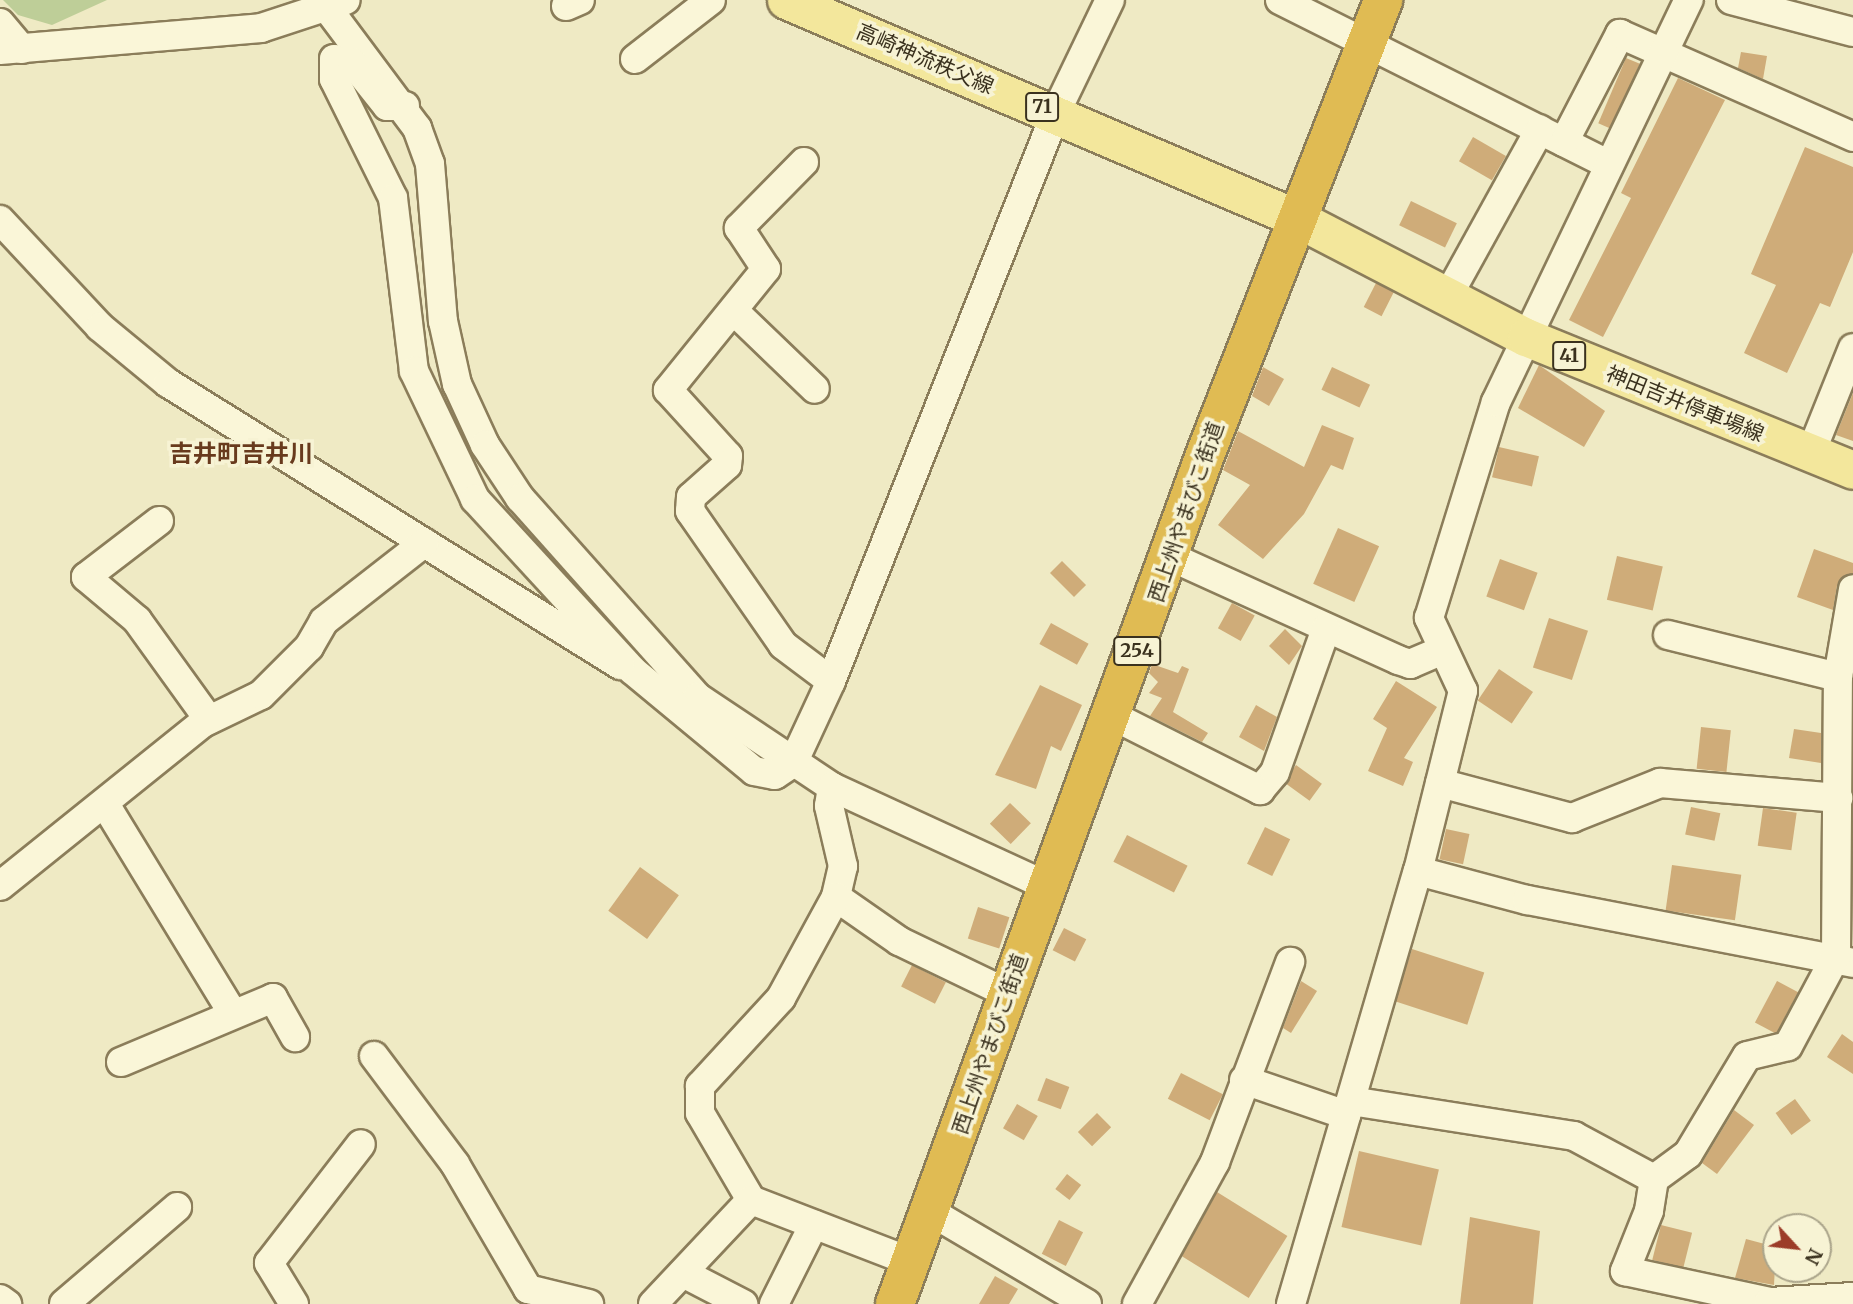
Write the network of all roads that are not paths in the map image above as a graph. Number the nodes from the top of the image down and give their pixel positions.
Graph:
1 (710, 0) edge
2 (786, 0) edge
3 (1110, 0) edge
4 (1280, 0) edge
5 (1383, 0) edge
6 (1689, 0) edge
7 (1731, 0) edge
8 (337, 4) edge
9 (1770, 6) edge
10 (0, 23) edge
11 (1853, 33) edge
12 (1363, 41) junction
13 (11, 49) edge
14 (1661, 55) junction
15 (635, 59) dead end
16 (404, 106) junction
17 (1056, 112) junction
18 (1552, 135) junction
19 (1853, 137) edge
20 (804, 162) dead end
21 (1608, 164) junction
22 (1296, 218) junction
23 (0, 220) edge
24 (1449, 294) junction
25 (734, 311) junction
26 (1525, 337) junction
27 (1853, 348) edge
28 (815, 389) dead end
29 (1810, 455) junction
30 (1853, 470) edge
31 (159, 521) dead end
32 (424, 543) junction
33 (1171, 557) junction
34 (1853, 589) edge
35 (1326, 629) junction
36 (1668, 635) dead end
37 (1847, 643) edge
38 (1443, 650) junction
39 (632, 670) junction
40 (1838, 677) junction
41 (831, 681) junction
42 (1113, 716) junction
43 (209, 720) junction
44 (793, 763) junction
45 (1440, 783) junction
46 (832, 787) junction
47 (1838, 798) junction
48 (105, 804) junction
49 (1418, 871) junction
50 (1045, 885) junction
51 (0, 886) edge
52 (836, 897) junction
53 (1845, 959) edge
54 (1290, 962) dead end
55 (1009, 994) junction
56 (233, 1014) junction
57 (295, 1037) dead end
58 (374, 1056) dead end
59 (121, 1062) dead end
60 (1244, 1080) junction
61 (1349, 1108) junction
62 (361, 1144) dead end
63 (1654, 1179) junction
64 (751, 1200) junction
65 (177, 1207) dead end
66 (931, 1212) junction
67 (814, 1224) junction
68 (912, 1262) junction
69 (683, 1272) junction
70 (1050, 1294) edge
71 (1853, 1297) edge
72 (0, 1299) edge
73 (7, 1304) edge
74 (64, 1304) edge
75 (294, 1304) edge
76 (589, 1304) edge
77 (653, 1304) edge
78 (743, 1304) edge
79 (774, 1304) edge
80 (895, 1304) edge
81 (1087, 1304) edge
82 (1137, 1304) edge
83 (1291, 1304) edge

1 - 15 street
2 - 17 main road, 高崎神流秩父線 / 71
3 - 17 street
4 - 12 street
5 - 12 highway, 西上州やまびこ街道 / 254
6 - 14 street
7 - 9 street
8 - 13 street
8 - 16 street
9 - 11 street
10 - 13 street
12 - 18 street
12 - 22 highway, 西上州やまびこ街道 / 254
14 - 18 street
14 - 19 street
14 - 21 street
16 - 39 street
16 - 44 street
17 - 22 main road, 高崎神流秩父線 / 71
17 - 41 street
18 - 21 street
18 - 24 street
20 - 25 street
21 - 26 street
22 - 24 main road, 神田吉井停車場線 / 41
22 - 33 highway, 西上州やまびこ街道 / 254
23 - 32 street
24 - 26 main road, 神田吉井停車場線 / 41
25 - 28 street
25 - 41 street
26 - 29 main road, 神田吉井停車場線 / 41
26 - 38 street
27 - 29 street
29 - 30 main road, 神田吉井停車場線 / 41
31 - 43 street
32 - 39 street
32 - 43 street
33 - 35 street
33 - 42 highway, 西上州やまびこ街道 / 254
34 - 37 street
35 - 38 street
35 - 42 street
36 - 40 street
37 - 40 street
38 - 45 street
39 - 44 street
40 - 47 street
41 - 44 street
42 - 50 highway, 西上州やまびこ街道 / 254
43 - 48 street
44 - 46 street
45 - 47 street
45 - 49 street
46 - 50 street
46 - 52 street
47 - 53 street
48 - 51 street
48 - 56 street
49 - 53 street
49 - 61 street
50 - 55 highway, 西上州やまびこ街道 / 254
52 - 55 street
52 - 64 street
53 - 63 street
54 - 60 street
55 - 66 highway, 西上州やまびこ街道 / 254
56 - 57 street
56 - 59 street
58 - 76 street
60 - 61 street
60 - 82 street
61 - 63 street
61 - 83 street
62 - 75 street
63 - 71 street
64 - 67 street
64 - 69 street
65 - 74 street
66 - 68 highway, 西上州やまびこ街道 / 254
66 - 70 street
67 - 68 street
67 - 79 street
68 - 80 highway, 西上州やまびこ街道 / 254
69 - 77 street
69 - 78 street
70 - 81 street
72 - 73 street

